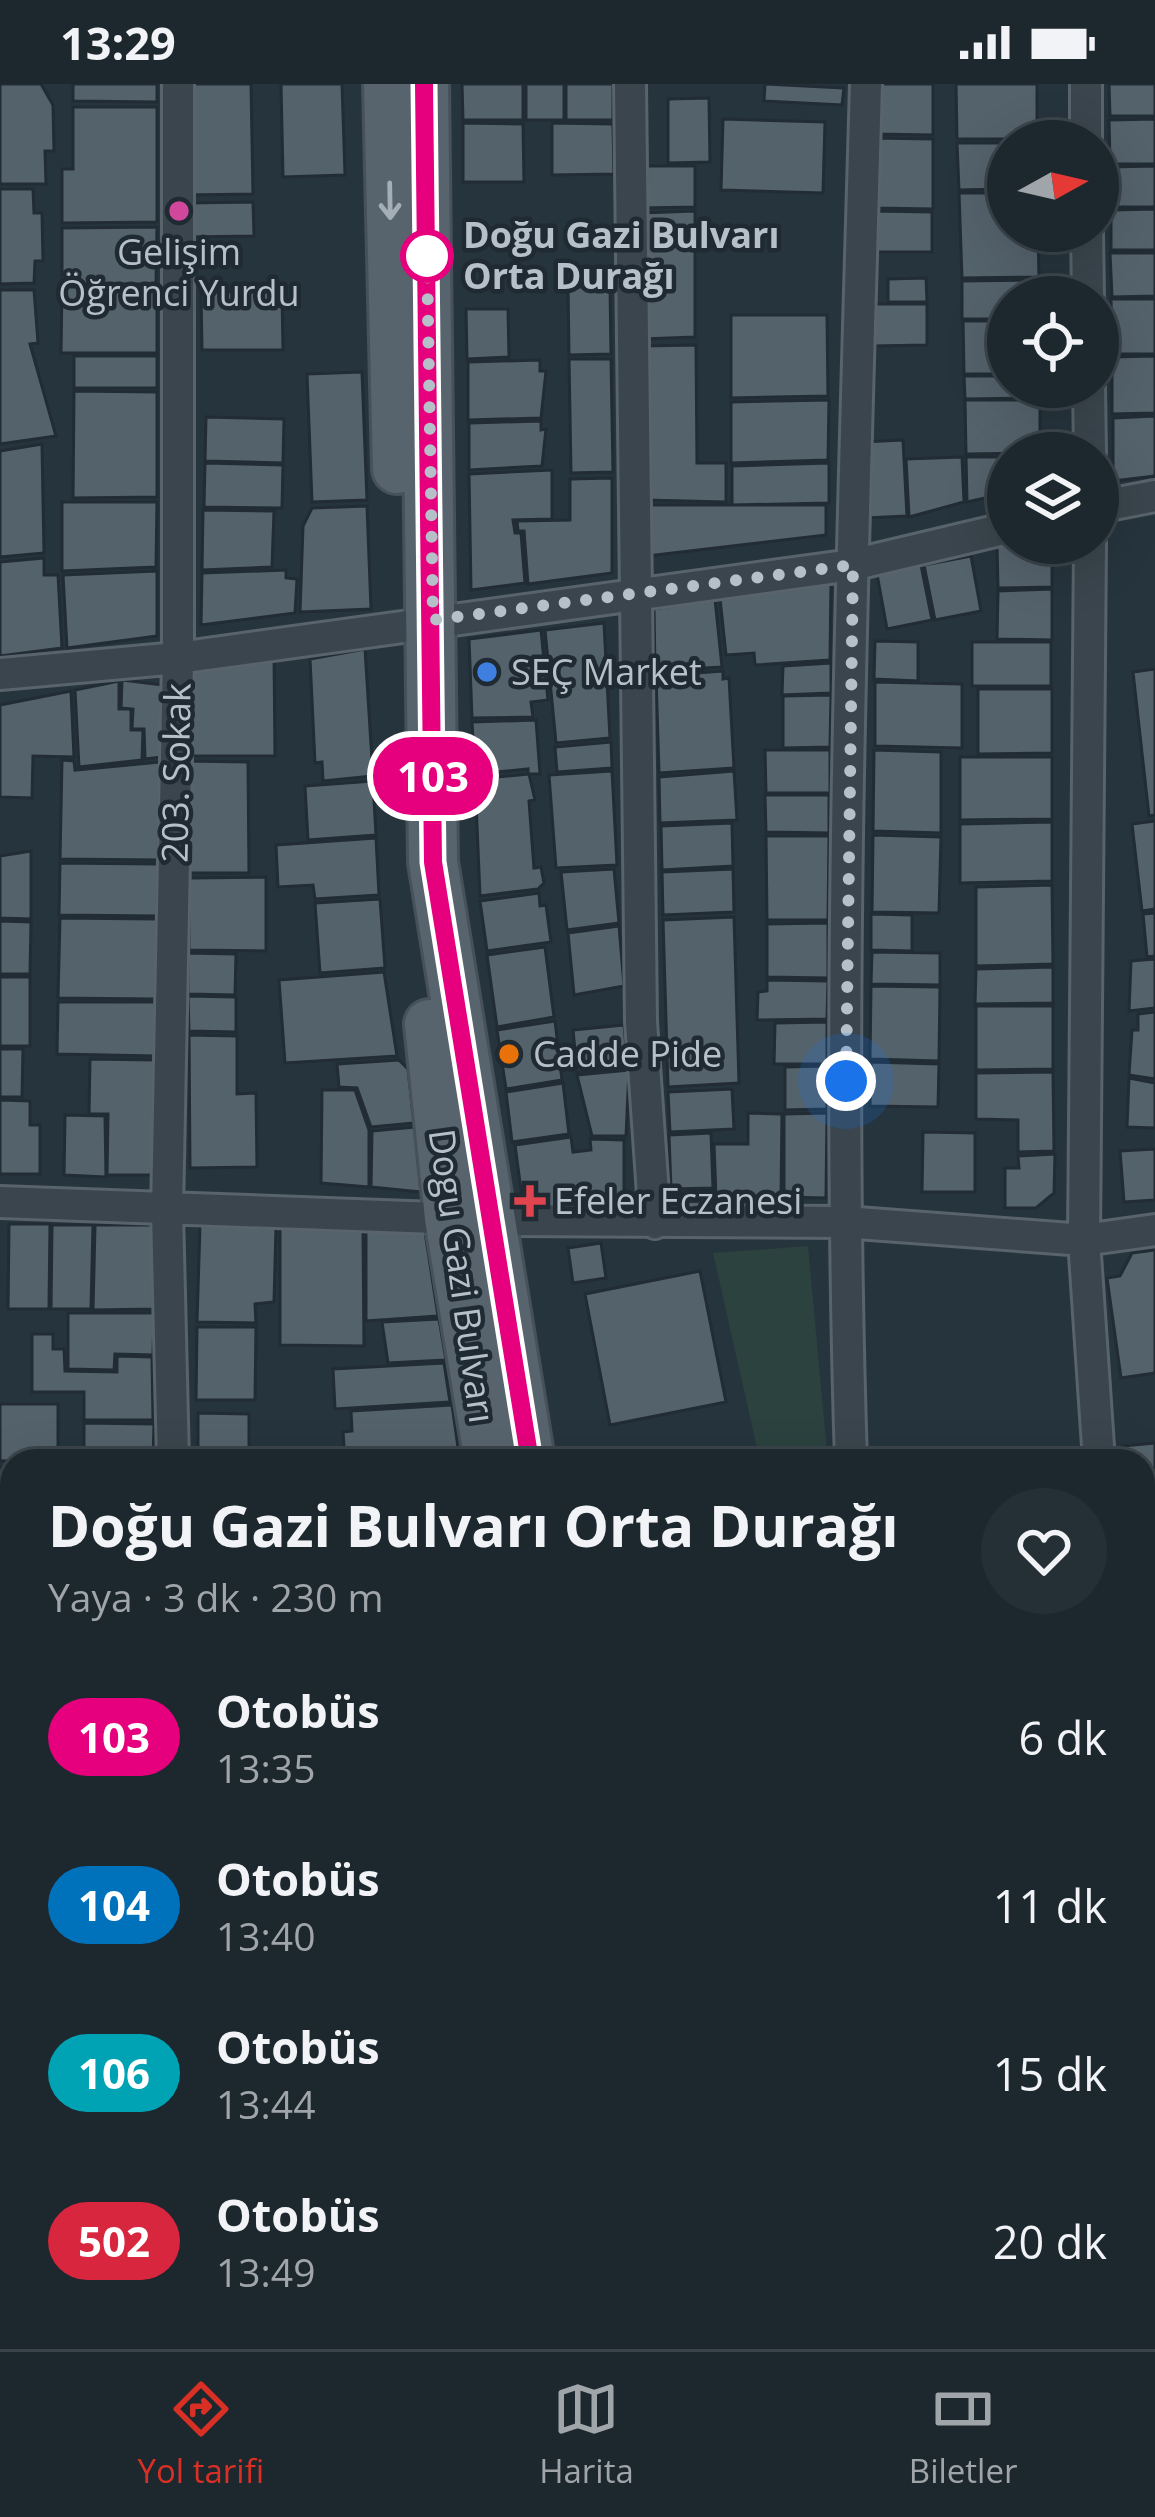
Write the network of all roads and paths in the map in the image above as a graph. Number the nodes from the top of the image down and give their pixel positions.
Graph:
1 (178, 84) edge
2 (388, 84) edge
3 (424, 84) edge
4 (630, 84) edge
5 (866, 84) edge
6 (1086, 84) edge
7 (1086, 120) edge
8 (1155, 496) edge
9 (1119, 503) edge
10 (987, 533) edge
11 (1090, 564) edge
12 (853, 565) junction
13 (632, 594) junction
14 (417, 623) junction
15 (178, 658) junction
16 (0, 674) edge
17 (0, 1202) edge
18 (167, 1211) junction
19 (470, 1219) junction
20 (655, 1222) junction
21 (844, 1222) junction
22 (1155, 1230) edge
23 (1084, 1240) junction
24 (172, 1449) edge
25 (488, 1449) edge
26 (527, 1449) edge
27 (851, 1449) edge
28 (1098, 1449) edge

1 - 15 street, 203. Sokak
2 -> 14 main road
3 - 14 main road
4 - 13 street
5 - 12 street
6 - 7 street
8 - 9 street
10 - 12 street
11 - 23 street
12 - 13 street
12 - 21 street
13 - 14 street
13 - 20 street
14 - 15 street
14 - 19 main road
15 - 16 street
15 - 18 street, 203. Sokak
17 - 18 street
18 - 19 street
18 - 24 street, 203. Sokak
19 - 20 street
19 - 25 main road, Dogu Gazi Bulvarı
19 - 26 main road
20 - 21 street
21 - 23 street
21 - 27 street
22 - 23 street
23 - 28 street

